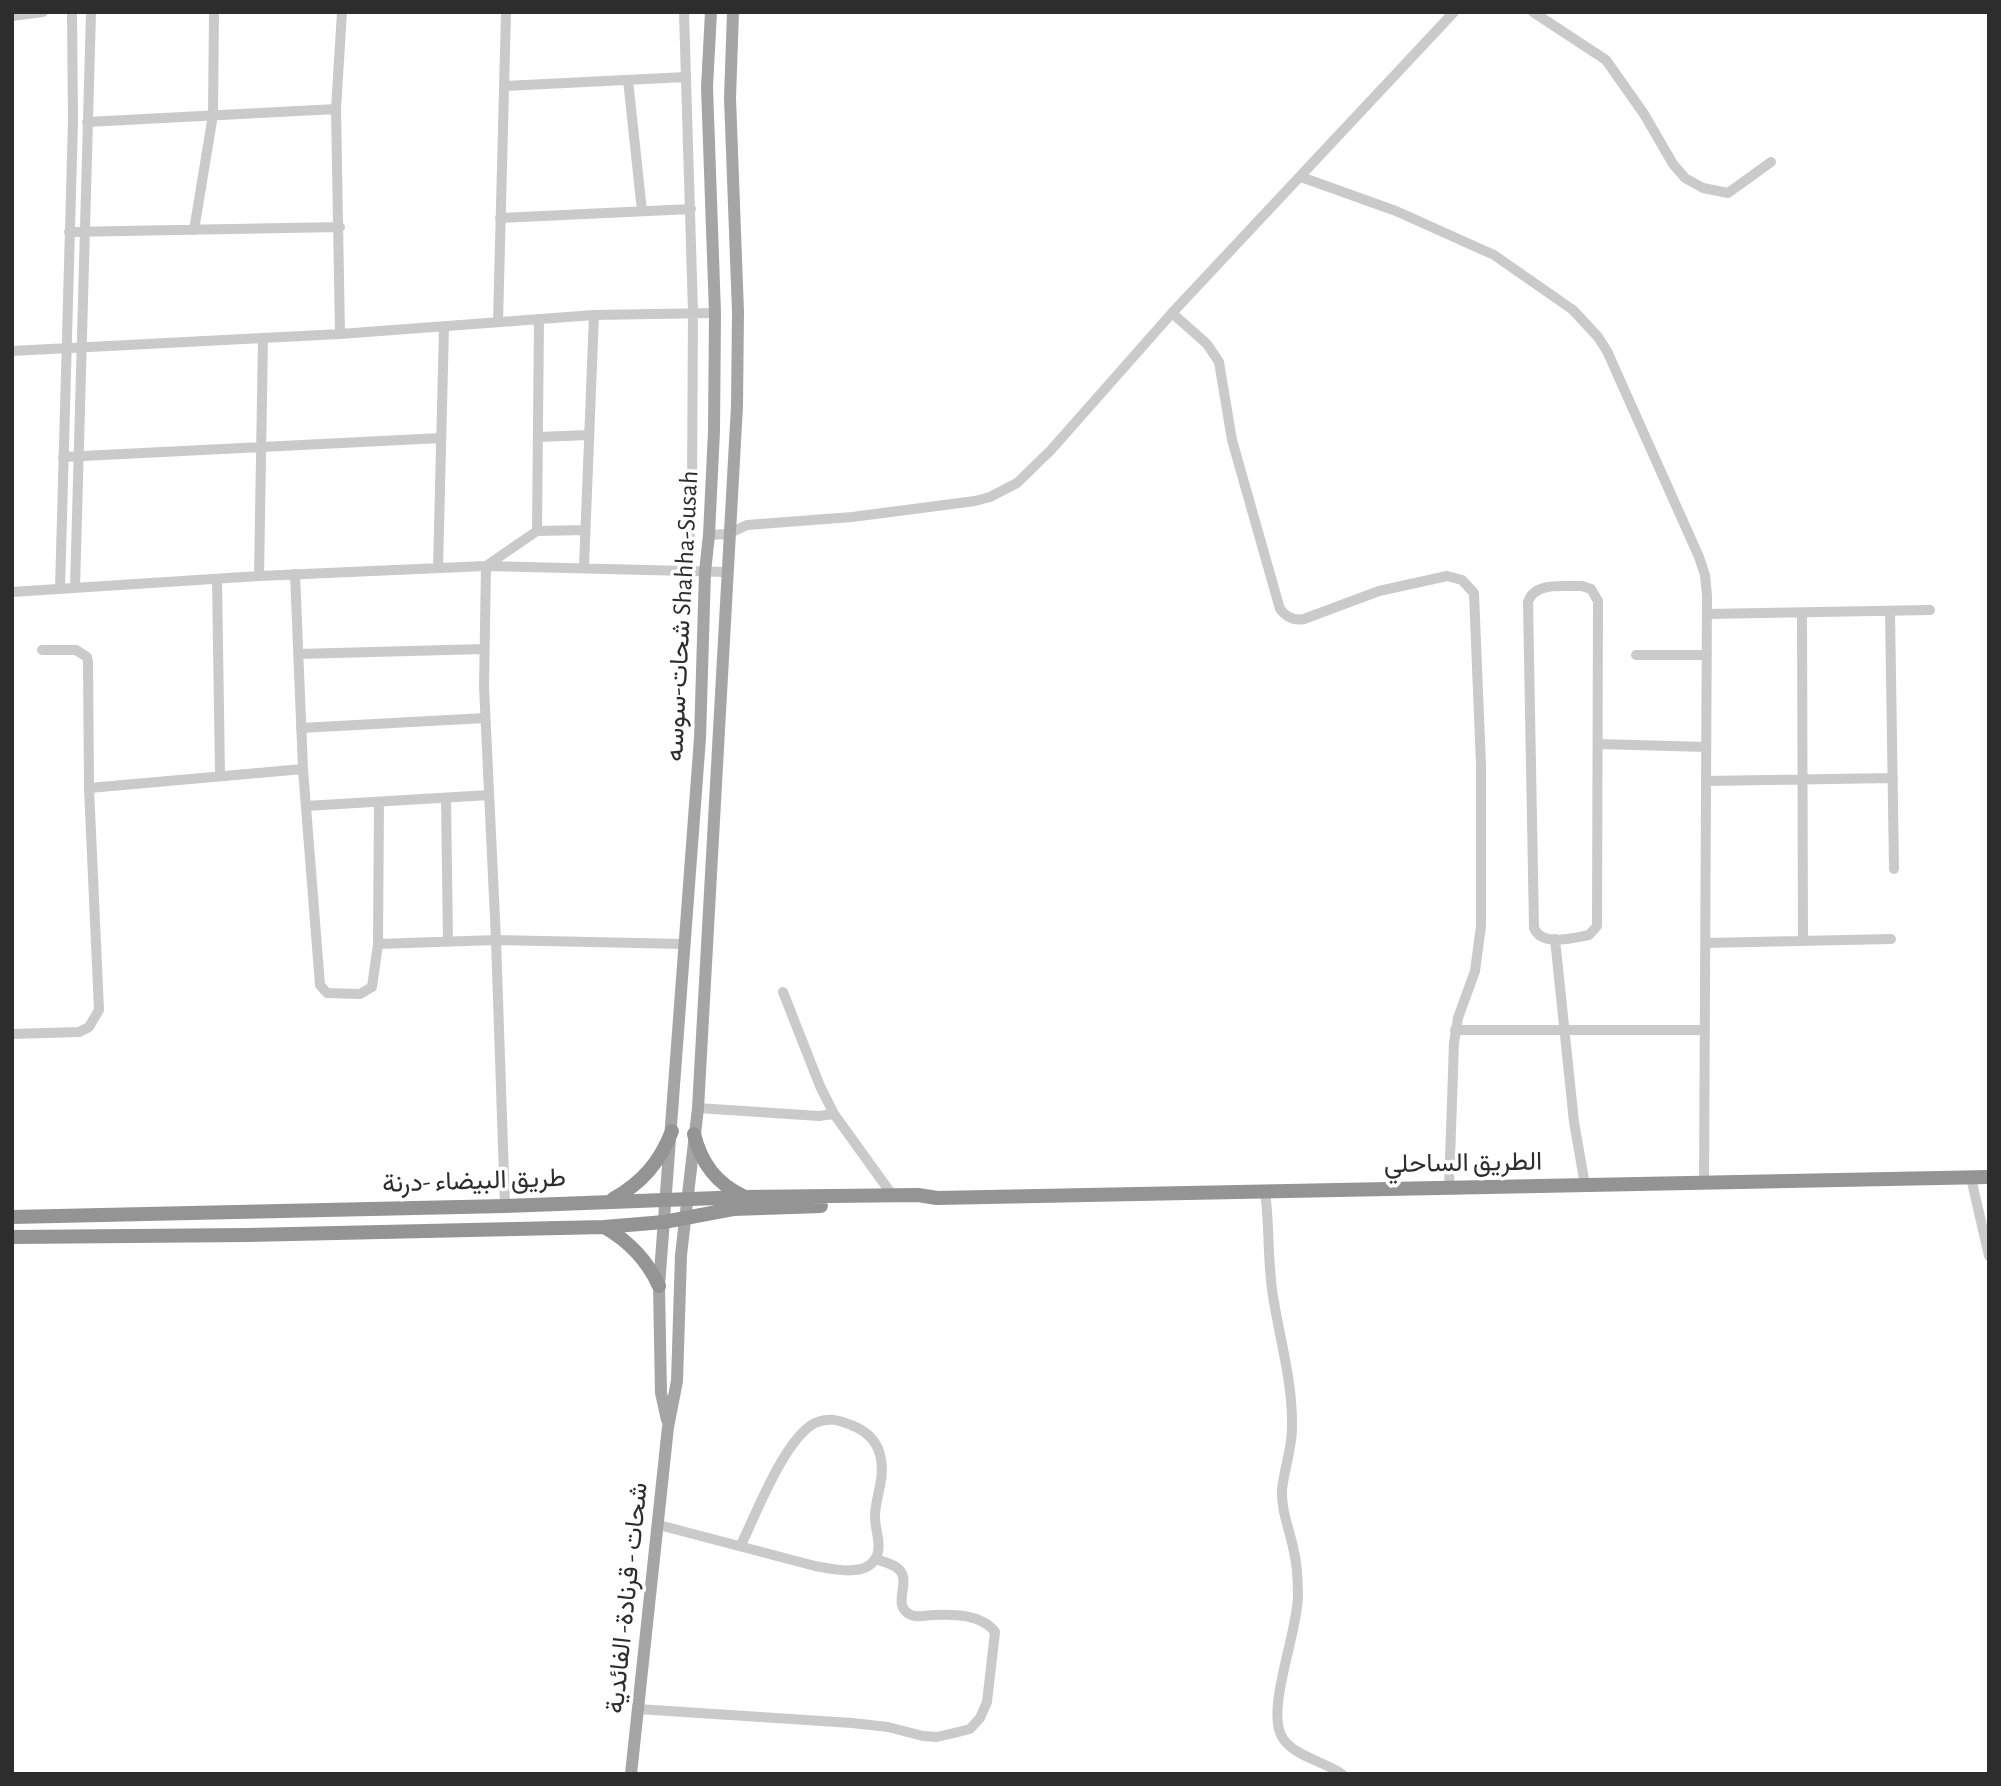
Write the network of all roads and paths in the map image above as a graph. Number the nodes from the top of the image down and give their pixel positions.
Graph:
1 (43, 12) edge
2 (72, 12) edge
3 (91, 12) edge
4 (214, 12) edge
5 (342, 12) edge
6 (506, 12) edge
7 (684, 12) edge
8 (712, 12) edge
9 (733, 12) edge
10 (1454, 12) edge
11 (1533, 12) edge
12 (12, 16) edge
13 (686, 77) junction
14 (628, 80) junction
15 (505, 86) junction
16 (337, 109) junction
17 (213, 115) junction
18 (87, 122) junction
19 (1771, 163) dead end
20 (1301, 177) junction
21 (691, 209) junction
22 (642, 211) junction
23 (500, 218) junction
24 (340, 227) junction
25 (194, 230) junction
26 (69, 232) junction
27 (85, 232) junction
28 (693, 312) junction
29 (715, 313) junction
30 (1172, 313) junction
31 (594, 315) junction
32 (540, 319) junction
33 (498, 322) junction
34 (444, 327) junction
35 (340, 334) junction
36 (263, 338) junction
37 (66, 349) junction
38 (82, 349) junction
39 (12, 351) edge
40 (589, 435) junction
41 (538, 437) junction
42 (441, 438) junction
43 (261, 446) junction
44 (78, 456) junction
45 (63, 457) junction
46 (585, 530) junction
47 (537, 531) junction
48 (728, 534) junction
49 (709, 535) junction
50 (486, 566) junction
51 (584, 567) junction
52 (438, 568) junction
53 (688, 571) junction
54 (705, 572) junction
55 (727, 572) junction
56 (295, 575) junction
57 (259, 576) junction
58 (217, 579) junction
59 (75, 588) junction
60 (60, 589) junction
61 (12, 592) edge
62 (1930, 610) dead end
63 (1890, 611) junction
64 (1802, 613) junction
65 (1707, 614) junction
66 (485, 649) junction
67 (42, 650) dead end
68 (299, 654) junction
69 (1636, 655) dead end
70 (1707, 655) junction
71 (485, 718) junction
72 (301, 728) junction
73 (1598, 744) junction
74 (1706, 747) junction
75 (303, 769) junction
76 (220, 775) junction
77 (1893, 778) junction
78 (1801, 779) junction
79 (1706, 781) junction
80 (89, 788) junction
81 (489, 795) junction
82 (446, 798) junction
83 (379, 802) junction
84 (306, 806) junction
85 (1894, 869) dead end
86 (1555, 939) junction
87 (1891, 939) dead end
88 (496, 940) junction
89 (1803, 941) junction
90 (448, 942) junction
91 (1706, 943) junction
92 (379, 944) junction
93 (684, 944) junction
94 (783, 992) dead end
95 (1455, 1030) junction
96 (1564, 1030) junction
97 (1705, 1030) junction
98 (12, 1034) edge
99 (698, 1108) junction
100 (834, 1114) junction
101 (672, 1131) junction
102 (694, 1134) junction
103 (1989, 1177) edge
104 (1971, 1178) junction
105 (1704, 1182) junction
106 (1585, 1185) junction
107 (1449, 1188) junction
108 (1265, 1191) junction
109 (892, 1196) junction
110 (744, 1197) junction
111 (687, 1198) junction
112 (937, 1198) junction
113 (666, 1199) junction
114 (611, 1200) junction
115 (505, 1206) junction
116 (12, 1217) edge
117 (685, 1218) junction
118 (664, 1222) junction
119 (604, 1227) junction
120 (12, 1237) edge
121 (1989, 1256) edge
122 (659, 1286) junction
123 (668, 1427) junction
124 (659, 1525) junction
125 (741, 1545) junction
126 (875, 1559) junction
127 (638, 1709) junction
128 (631, 1774) edge
129 (1342, 1774) edge

1 - 12 street
2 - 26 street
3 - 18 street
4 - 17 street
5 - 16 street
6 - 15 street
7 - 13 street
8 - 29 main road, شحات-سوسه Shahha-Susah
9 - 48 main road, شحات-سوسه Shahha-Susah
10 - 20 street
11 - 19 street
13 - 14 street
13 - 21 street
14 - 15 street
14 - 22 street
15 - 23 street
16 - 17 street
16 - 24 street
17 - 18 street
17 - 25 street
18 - 27 street
20 - 30 street
20 - 65 street
21 - 22 street
21 - 28 street
22 - 23 street
23 - 33 street
24 - 25 street
24 - 35 street
25 - 27 street
26 - 27 street
26 - 37 street
27 - 38 street
28 - 29 street
28 - 31 street
28 - 53 street
29 - 49 main road, شحات-سوسه Shahha-Susah
30 - 48 street
30 - 95 street
31 - 32 street
31 - 40 street
32 - 33 street
32 - 41 street
33 - 34 street
34 - 35 street
34 - 42 street
35 - 36 street
36 - 38 street
36 - 43 street
37 - 38 street
37 - 39 street
37 - 45 street
38 - 44 street
40 - 41 street
40 - 46 street
41 - 47 street
42 - 43 street
42 - 52 street
43 - 44 street
43 - 57 street
44 - 45 street
44 - 59 street
45 - 60 street
46 - 47 street
46 - 51 street
47 - 50 street
48 - 49 street
48 - 55 main road, شحات-سوسه Shahha-Susah
49 - 54 main road, شحات-سوسه Shahha-Susah
50 - 51 street
50 - 52 street
50 - 66 street
51 - 53 street
52 - 56 street
53 - 54 street
54 - 55 street
54 - 93 main road, شحات-سوسه Shahha-Susah
55 - 99 main road, شحات-سوسه Shahha-Susah
56 - 57 street
56 - 68 street
57 - 58 street
58 - 59 street
58 - 76 street
59 - 60 street
60 - 61 street
62 - 63 street
63 - 64 street
63 - 77 street
64 - 65 street
64 - 78 street
65 - 70 street
66 - 68 street
66 - 71 street
67 - 80 street
68 - 72 street
69 - 70 street
70 - 74 street
71 - 72 street
71 - 81 street
72 - 75 street
73 - 74 street
73 - 86 street
73 - 86 street
74 - 79 street
75 - 76 street
75 - 84 street
76 - 80 street
77 - 78 street
77 - 85 street
78 - 79 street
78 - 89 street
79 - 91 street
80 - 98 street
81 - 82 street
81 - 88 street
82 - 83 street
82 - 90 street
83 - 84 street
83 - 92 street
84 - 92 street
86 - 96 street
87 - 89 street
88 - 90 street
88 - 93 street
88 - 115 street
89 - 91 street
90 - 92 street
91 - 97 street
93 - 101 main road, شحات-سوسه Shahha-Susah
94 - 100 street
95 - 96 street
95 - 107 street
96 - 97 street
96 - 106 street
97 - 105 street
99 - 100 street
99 - 102 main road, شحات-سوسه Shahha-Susah
100 - 109 street
101 - 113 main road, شحات-سوسه Shahha-Susah
101 - 114 highway
102 - 110 highway
102 - 111 main road, شحات-سوسه Shahha-Susah
103 - 104 highway, الطريق الساحلي
104 - 105 highway, الطريق الساحلي
104 - 121 street
105 - 106 highway, الطريق الساحلي
106 - 107 highway, الطريق الساحلي
107 - 108 highway, الطريق الساحلي
108 - 112 highway, الطريق الساحلي
108 - 129 street
109 - 110 highway, طريق البيضاء -درنة
109 - 112 highway, طريق البيضاء -درنة
110 - 111 highway, طريق البيضاء -درنة
111 - 113 highway, طريق البيضاء -درنة
111 - 117 main road, شحات-سوسه Shahha-Susah
112 - 117 highway, طريق البيضاء -درنة
113 - 114 highway, طريق البيضاء -درنة
113 - 118 main road, شحات-سوسه Shahha-Susah
114 - 115 highway, طريق البيضاء -درنة
115 - 116 highway, طريق البيضاء -درنة
117 - 118 highway, طريق البيضاء -درنة
117 - 123 main road, شحات-سوسه Shahha-Susah
118 - 119 highway, طريق البيضاء -درنة
118 - 122 main road, شحات-سوسه Shahha-Susah
119 - 120 highway, طريق البيضاء -درنة
119 - 122 highway
122 - 123 main road, شحات-سوسه Shahha-Susah
123 - 124 main road, شحات - قرنادة- الفائدية
124 - 125 street
124 - 127 main road, شحات - قرنادة- الفائدية
125 - 126 street
125 - 126 street
126 - 127 street
127 - 128 main road, شحات - قرنادة- الفائدية

